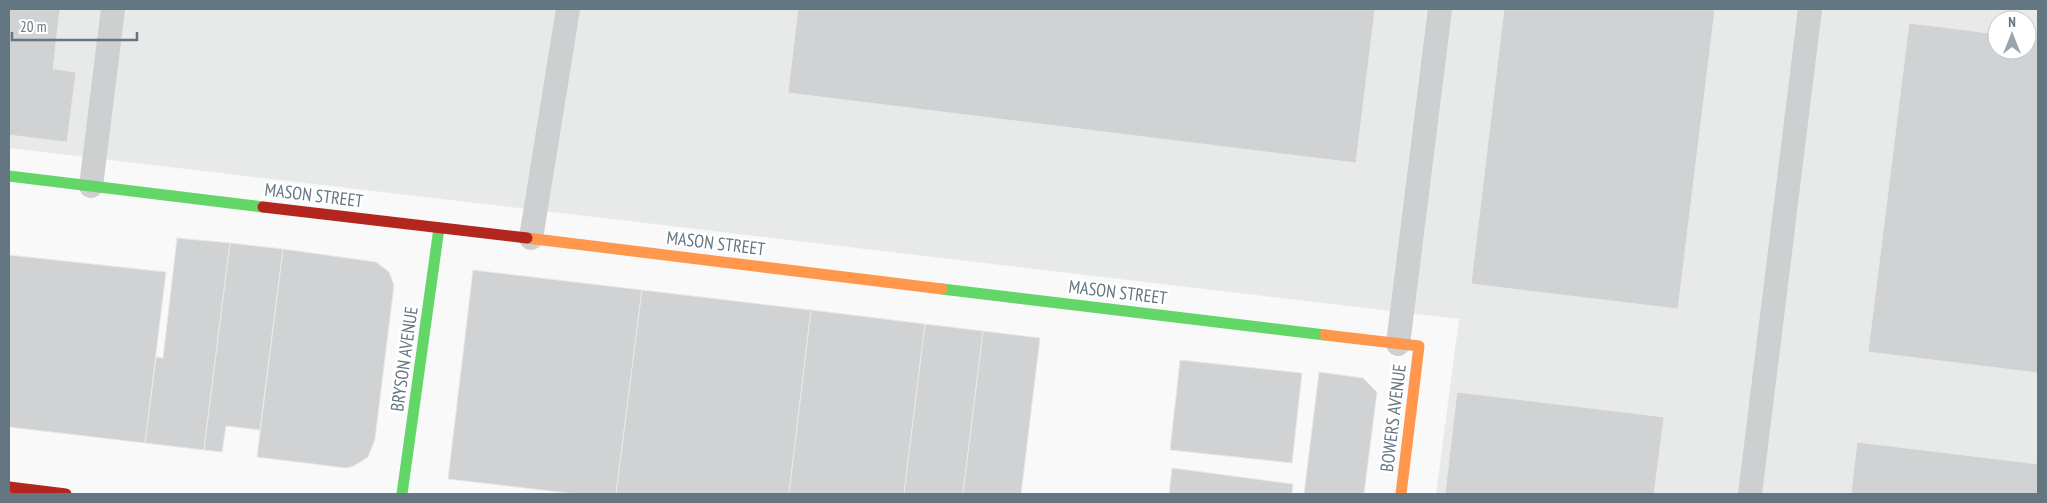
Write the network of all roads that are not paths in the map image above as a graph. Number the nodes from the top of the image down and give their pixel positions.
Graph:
1 (113, 9) edge
2 (568, 9) edge
3 (1440, 9) edge
4 (1810, 9) edge
5 (9, 176) edge
6 (91, 186) junction
7 (439, 228) junction
8 (531, 238) junction
9 (1409, 345) junction
10 (9, 487) edge
11 (66, 494) edge
12 (402, 494) edge
13 (1401, 494) edge
14 (1750, 494) edge

1 - 6 lane
2 - 8 lane
3 - 9 lane
4 - 14 lane
5 - 6 street, MASON STREET
6 - 7 street, MASON STREET
7 - 8 street, MASON STREET
7 - 12 street, BRYSON AVENUE
8 - 9 street, MASON STREET
9 - 13 street, BOWERS AVENUE
10 - 11 street

